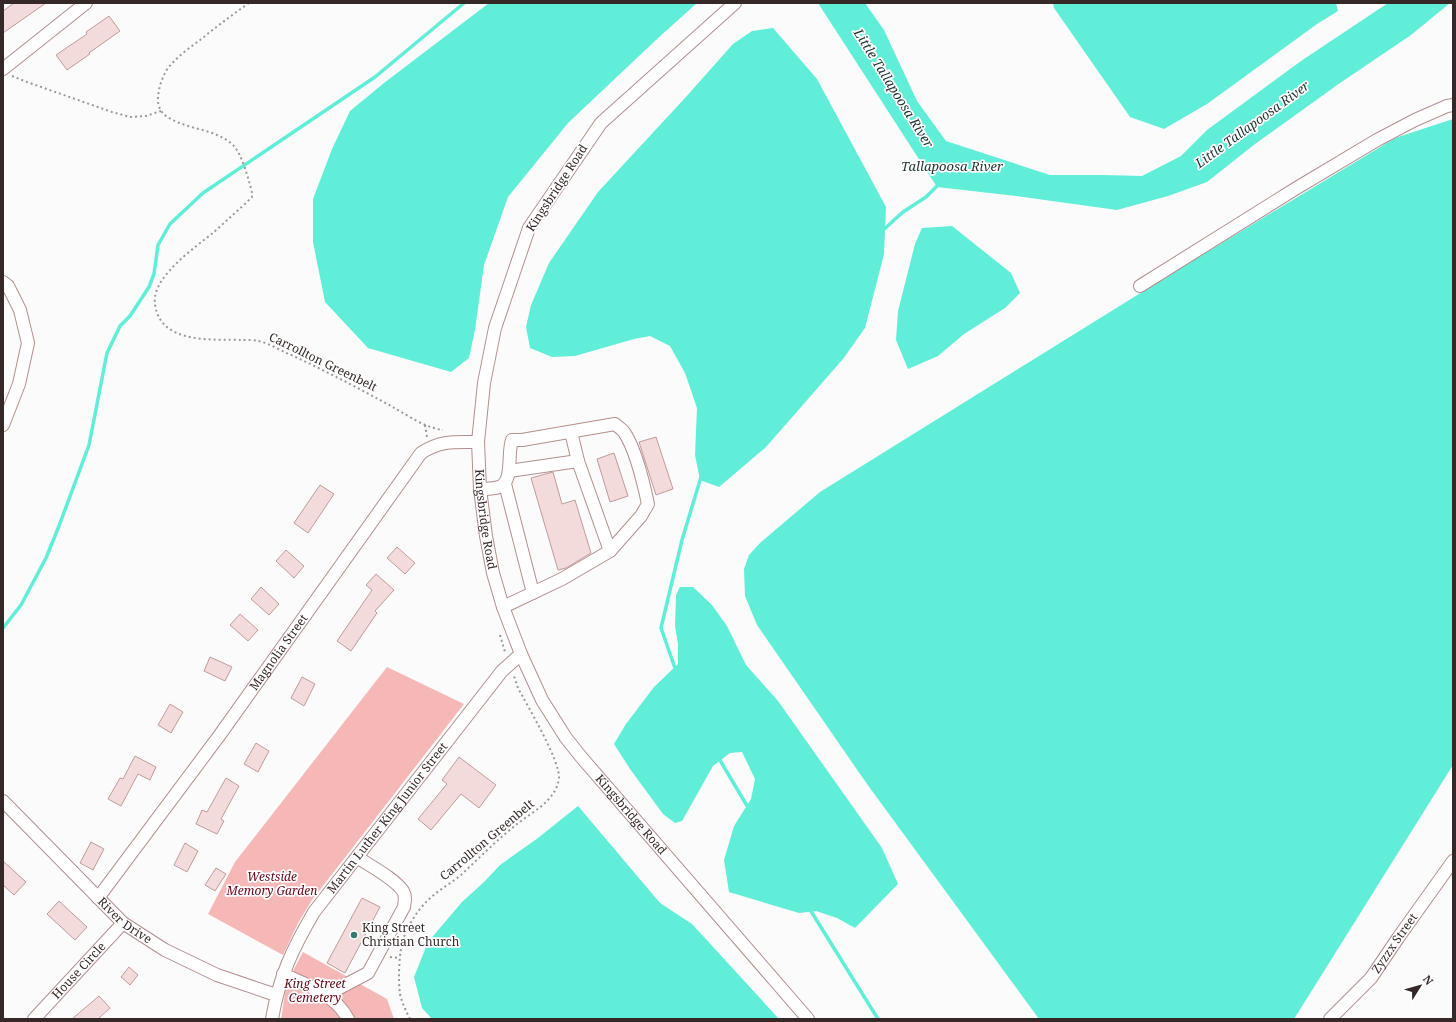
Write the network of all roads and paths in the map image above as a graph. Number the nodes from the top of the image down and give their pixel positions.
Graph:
1 (86, 3) edge
2 (249, 3) edge
3 (735, 3) edge
4 (6, 71) edge
5 (1453, 105) edge
6 (161, 111) junction
7 (3, 282) edge
8 (1140, 286) dead end
9 (3, 425) edge
10 (425, 425) junction
11 (447, 431) dead end
12 (570, 432) junction
13 (427, 439) dead end
14 (478, 442) junction
15 (578, 461) junction
16 (508, 471) junction
17 (505, 484) junction
18 (480, 489) junction
19 (610, 551) junction
20 (533, 593) junction
21 (503, 607) junction
22 (521, 654) junction
23 (513, 674) dead end
24 (3, 801) edge
25 (356, 857) junction
26 (1453, 861) edge
27 (98, 898) junction
28 (123, 923) junction
29 (385, 957) dead end
30 (400, 958) junction
31 (283, 974) junction
32 (276, 995) junction
33 (326, 995) junction
34 (34, 1019) edge
35 (272, 1019) edge
36 (348, 1019) edge
37 (410, 1019) edge
38 (808, 1019) edge
39 (1330, 1019) edge

1 - 4 street
2 - 6 path
3 - 14 street, Kingsbridge Road
4 - 6 path
5 - 8 street
6 - 10 path, Carrollton Greenbelt
7 - 9 street
10 - 11 path, Carrollton Greenbelt
10 - 13 path
12 - 15 street
12 - 16 street
12 - 19 street
14 - 18 street, Kingsbridge Road
14 - 27 street, Magnolia Street
15 - 16 street
15 - 19 street
16 - 17 street
17 - 18 street
17 - 20 street
18 - 21 street, Kingsbridge Road
19 - 20 street
20 - 21 street
21 - 22 street, Kingsbridge Road
22 - 25 street, Martin Luther King Junior Street
22 - 38 street, Kingsbridge Road
23 - 30 path, Carrollton Greenbelt
24 - 27 street, River Drive
25 - 31 street, Martin Luther King Junior Street
25 - 33 street
26 - 39 street, Zyzzx Street
27 - 28 street, River Drive
28 - 32 street, River Drive
28 - 34 street, House Circle
29 - 30 path
30 - 37 path, Carrollton Greenbelt
31 - 32 street, Martin Luther King Junior Street
31 - 33 street
32 - 35 street, Martin Luther King Junior Street
33 - 36 street

